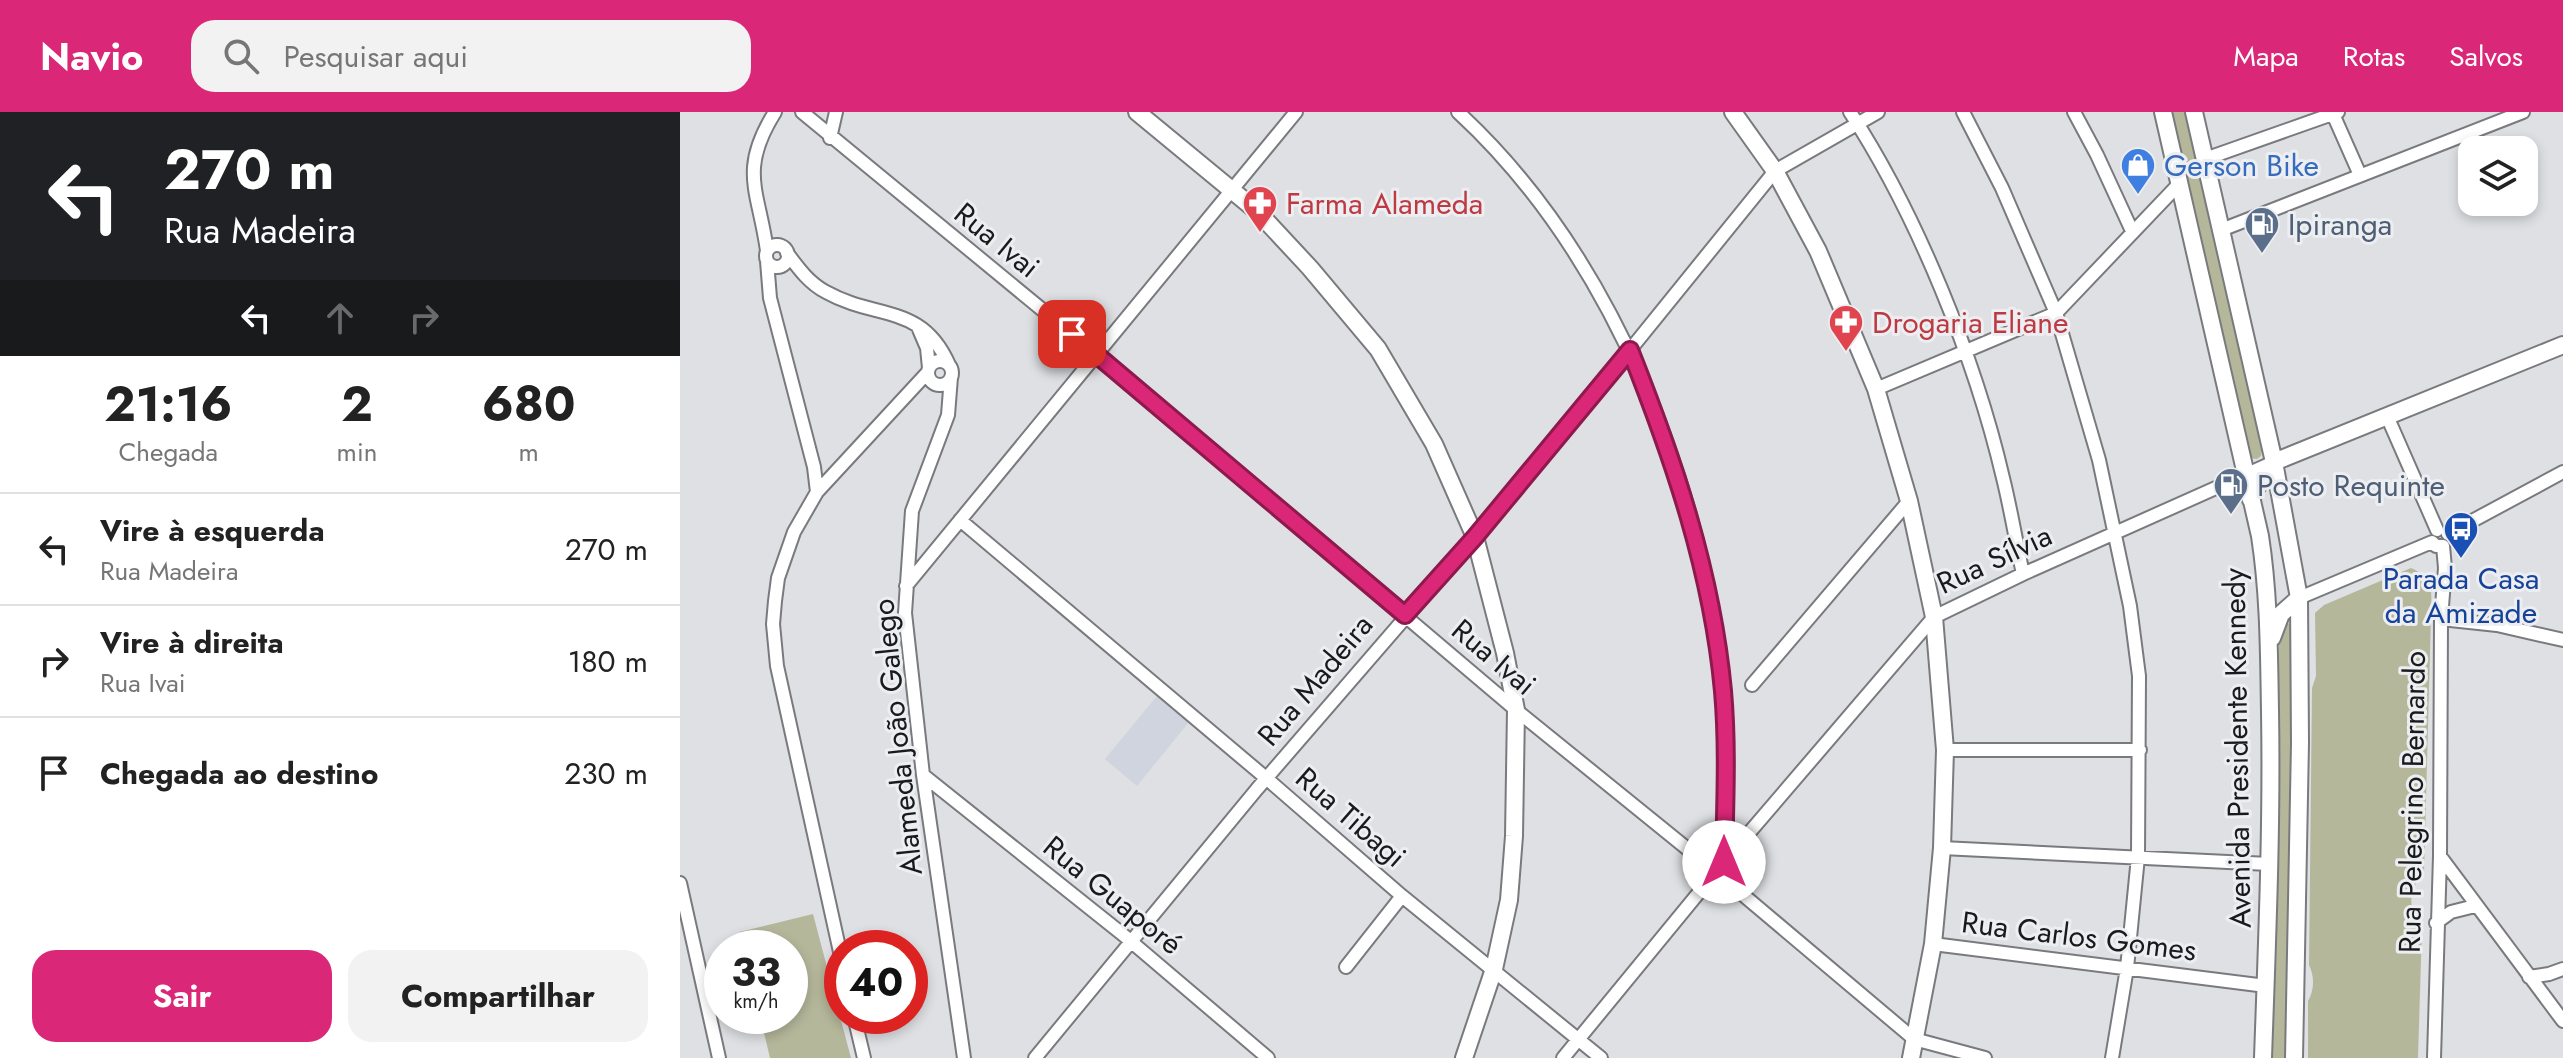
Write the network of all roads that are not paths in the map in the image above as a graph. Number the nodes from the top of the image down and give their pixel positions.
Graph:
1 (775, 112) edge
2 (802, 112) edge
3 (836, 112) edge
4 (1137, 112) edge
5 (1296, 112) edge
6 (1458, 112) edge
7 (1733, 112) edge
8 (1850, 112) edge
9 (1878, 112) edge
10 (1963, 112) edge
11 (2074, 112) edge
12 (2163, 112) edge
13 (2194, 112) edge
14 (2523, 112) edge
15 (2335, 113) edge
16 (1858, 124) junction
17 (830, 138) junction
18 (2205, 159) junction
19 (1775, 171) junction
20 (2360, 175) junction
21 (2179, 184) junction
22 (1232, 189) junction
23 (2221, 230) junction
24 (2132, 231) junction
25 (777, 257) junction
26 (2056, 313) junction
27 (917, 325) junction
28 (2563, 345) edge
29 (1630, 350) junction
30 (1965, 350) junction
31 (1096, 354) junction
32 (950, 371) junction
33 (931, 376) junction
34 (1876, 389) junction
35 (948, 415) junction
36 (2387, 416) junction
37 (2274, 462) junction
38 (2563, 472) edge
39 (2244, 474) junction
40 (817, 492) junction
41 (2251, 500) junction
42 (1909, 501) junction
43 (960, 520) junction
44 (2116, 534) junction
45 (1475, 537) junction
46 (2440, 538) junction
47 (2265, 567) junction
48 (2023, 574) junction
49 (906, 586) junction
50 (2299, 598) junction
51 (1405, 615) junction
52 (1934, 617) junction
53 (2441, 619) junction
54 (2563, 640) edge
55 (2269, 648) junction
56 (1752, 685) dead end
57 (1516, 710) junction
58 (1945, 750) junction
59 (2140, 750) junction
60 (923, 775) junction
61 (1266, 778) junction
62 (1942, 848) junction
63 (2440, 856) junction
64 (2138, 857) junction
65 (2269, 864) junction
66 (1720, 867) junction
67 (680, 883) edge
68 (1402, 896) junction
69 (2475, 906) junction
70 (2436, 923) junction
71 (835, 930) edge
72 (1131, 942) junction
73 (1933, 944) junction
74 (1346, 967) dead end
75 (2127, 968) junction
76 (1494, 969) junction
77 (2563, 969) edge
78 (2529, 977) junction
79 (2266, 986) junction
80 (2563, 1021) edge
81 (858, 1034) edge
82 (1578, 1039) junction
83 (1914, 1039) junction
84 (719, 1058) edge
85 (864, 1058) edge
86 (964, 1058) edge
87 (1035, 1058) edge
88 (1268, 1058) edge
89 (1464, 1058) edge
90 (1563, 1058) edge
91 (1601, 1058) edge
92 (1911, 1058) edge
93 (1985, 1058) edge
94 (2112, 1058) edge
95 (2263, 1058) edge
96 (2294, 1058) edge
97 (2434, 1058) edge

1 - 25 street
2 - 17 street, Rua Ivai
3 - 17 street
4 - 22 main road
5 - 22 street
6 - 29 street
7 - 19 main road
8 - 16 street
9 - 16 street, Rua Madeira
10 - 26 street
11 - 24 street
12 - 21 main road, Avenida Presidente Kennedy
13 - 18 main road, Avenida Presidente Kennedy
14 - 20 street
15 - 18 street
15 - 20 street
16 - 19 street, Rua Madeira
16 - 30 street
17 - 31 street, Rua Ivai
18 - 23 main road, Avenida Presidente Kennedy
19 - 29 street, Rua Madeira
19 - 34 main road
20 - 23 street
21 - 24 street
21 - 39 main road, Avenida Presidente Kennedy
22 - 31 street
22 - 45 main road
23 - 37 main road, Avenida Presidente Kennedy
24 - 26 street
25 - 27 street
25 - 40 street
26 - 30 street
26 - 44 street
27 - 32 street
27 - 33 street
28 - 36 main road, Rua Sílvia
29 - 45 street, Rua Madeira
29 - 66 street
30 - 34 street
30 - 48 street
31 - 43 street
31 - 51 street, Rua Ivai
32 - 33 street
32 - 33 street
32 - 35 street, Alameda João Galego
33 - 35 street
33 - 40 street
34 - 42 main road
35 - 49 street, Alameda João Galego
36 - 37 main road, Rua Sílvia
36 - 46 street, Rua Pelegrino Bernardo
37 - 39 street, Rua Sílvia
37 - 41 main road
37 - 50 main road, Avenida Presidente Kennedy
38 - 46 street
39 - 41 main road, Avenida Presidente Kennedy
39 - 44 street, Rua Sílvia
40 - 71 street
41 - 47 main road, Avenida Presidente Kennedy
42 - 52 main road
42 - 56 street
43 - 49 street
43 - 61 street, Rua Tibagi
44 - 48 street, Rua Sílvia
44 - 59 street
45 - 51 street, Rua Madeira
45 - 57 main road
46 - 50 street
46 - 53 street, Rua Pelegrino Bernardo
47 - 50 main road
47 - 55 main road, Avenida Presidente Kennedy
48 - 52 street, Rua Sílvia
49 - 60 street, Alameda João Galego
50 - 55 main road
50 - 96 main road, Avenida Presidente Kennedy
51 - 57 street, Rua Ivai
51 - 61 street, Rua Madeira
52 - 58 main road
52 - 66 street, Rua Sílvia
53 - 54 street
53 - 63 street, Rua Pelegrino Bernardo
55 - 65 main road, Avenida Presidente Kennedy
57 - 66 street, Rua Ivai
57 - 76 main road
58 - 59 street
58 - 62 main road
59 - 64 street
60 - 72 street, Rua Guaporé
60 - 86 street, Alameda João Galego
61 - 68 street, Rua Tibagi
61 - 72 street, Rua Madeira
62 - 64 street
62 - 73 main road
63 - 69 street
63 - 70 street, Rua Pelegrino Bernardo
64 - 65 street
64 - 75 street
65 - 79 main road, Avenida Presidente Kennedy
66 - 82 street, Rua Sílvia
66 - 83 street, Rua Ivai
67 - 84 street
68 - 74 street
68 - 76 street, Rua Tibagi
69 - 70 street
69 - 78 street
70 - 97 street, Rua Pelegrino Bernardo
72 - 87 street, Rua Madeira
72 - 88 street, Rua Guaporé
73 - 75 street, Rua Carlos Gomes
73 - 83 main road
75 - 79 street, Rua Carlos Gomes
75 - 94 street
76 - 82 street, Rua Tibagi
76 - 89 main road
77 - 78 street
78 - 80 street
79 - 95 main road, Avenida Presidente Kennedy
81 - 85 street
82 - 90 street, Rua Sílvia
82 - 91 street, Rua Tibagi
83 - 92 main road
83 - 93 street, Rua Ivai

